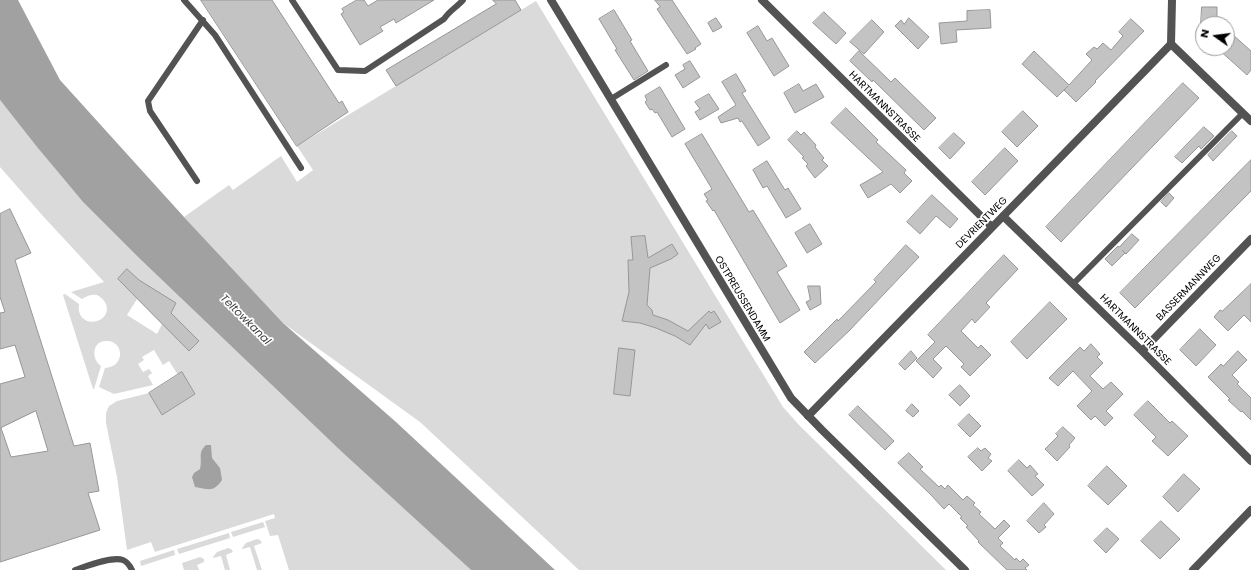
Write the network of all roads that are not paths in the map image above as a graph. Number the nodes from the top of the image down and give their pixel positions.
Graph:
1 (184, 0) edge
2 (292, 0) edge
3 (463, 0) edge
4 (551, 0) edge
5 (762, 0) edge
6 (1172, 0) edge
7 (202, 20) junction
8 (1171, 44) junction
9 (666, 65) dead end
10 (611, 99) junction
11 (1243, 113) junction
12 (1251, 121) edge
13 (301, 168) dead end
14 (197, 181) dead end
15 (1004, 216) junction
16 (992, 228) junction
17 (1251, 238) edge
18 (1073, 284) junction
19 (1142, 351) junction
20 (808, 416) junction
21 (1251, 460) edge
22 (1251, 510) edge
23 (76, 570) edge
24 (132, 570) edge
25 (965, 570) edge
26 (1193, 570) edge

1 - 7 lane
2 - 3 lane
4 - 10 street, OSTPREUSSENDAMM
5 - 16 street, HARTMANNSTRASSE
6 - 8 street
7 - 13 lane
7 - 14 lane
8 - 11 street
8 - 15 street, DEVRIENTWEG
9 - 10 lane
10 - 20 street, OSTPREUSSENDAMM
11 - 12 street
11 - 18 lane
15 - 16 street, DEVRIENTWEG
15 - 18 street, HARTMANNSTRASSE
16 - 20 street, DEVRIENTWEG
17 - 19 street, BASSERMANNWEG
18 - 19 street, HARTMANNSTRASSE
19 - 21 street, HARTMANNSTRASSE
20 - 25 street, OSTPREUSSENDAMM
22 - 26 street
23 - 24 lane

